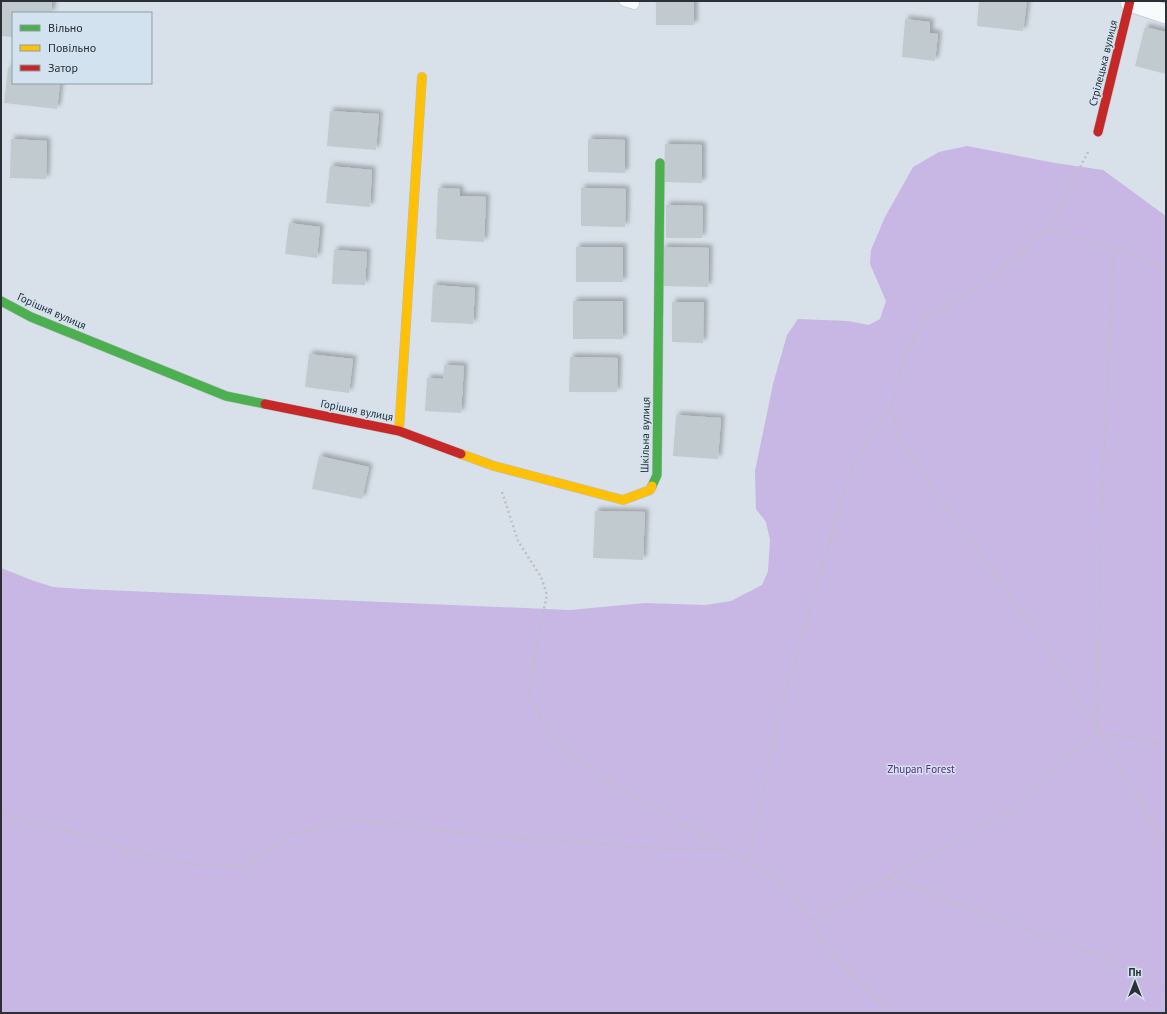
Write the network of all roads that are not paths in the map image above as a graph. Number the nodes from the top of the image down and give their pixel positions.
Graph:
1 (1130, 2) edge
2 (1166, 14) edge
3 (422, 77) dead end
4 (1098, 132) road end
5 (660, 163) dead end
6 (1, 301) edge
7 (399, 431) junction

1 - 2 street
1 - 4 street, Стрілецька вулиця
3 - 7 street, Горішня вулиця
5 - 7 street, Шкільна вулиця
6 - 7 street, Горішня вулиця

